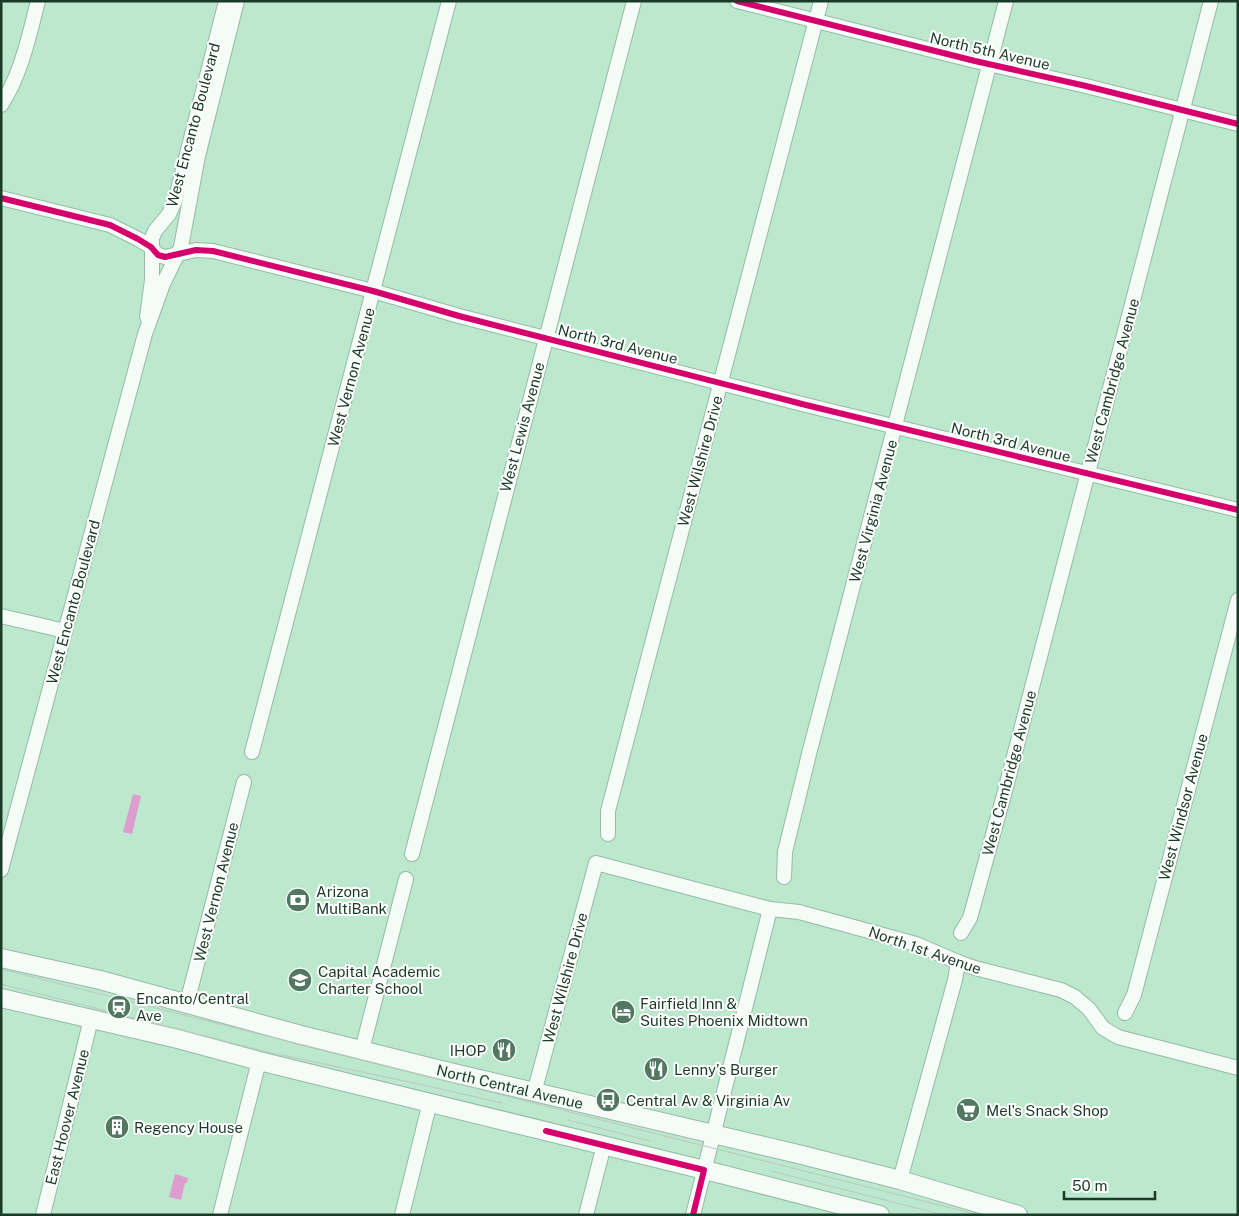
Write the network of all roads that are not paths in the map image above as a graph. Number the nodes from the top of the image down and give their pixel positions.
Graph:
1 (38, 1) edge
2 (226, 1) edge
3 (237, 1) edge
4 (449, 1) edge
5 (634, 1) edge
6 (737, 1) edge
7 (821, 1) edge
8 (1006, 1) edge
9 (1211, 1) edge
10 (816, 21) junction
11 (989, 64) junction
12 (1, 105) edge
13 (1182, 111) junction
14 (1238, 124) edge
15 (1, 198) edge
16 (151, 247) junction
17 (178, 254) junction
18 (373, 291) junction
19 (145, 334) junction
20 (545, 338) junction
21 (720, 383) junction
22 (896, 426) junction
23 (1088, 474) junction
24 (1238, 510) edge
25 (1238, 600) edge
26 (1, 616) edge
27 (65, 631) junction
28 (252, 752) dead end
29 (244, 782) dead end
30 (608, 834) dead end
31 (412, 854) dead end
32 (596, 863) joint
33 (1, 870) edge
34 (784, 876) dead end
35 (406, 879) dead end
36 (770, 909) junction
37 (961, 933) dead end
38 (1, 958) edge
39 (958, 962) junction
40 (1, 998) edge
41 (187, 1003) junction
42 (1126, 1013) dead end
43 (92, 1020) junction
44 (362, 1050) junction
45 (259, 1061) junction
46 (1238, 1068) edge
47 (534, 1093) junction
48 (430, 1102) junction
49 (713, 1134) junction
50 (604, 1145) junction
51 (704, 1170) junction
52 (900, 1180) junction
53 (43, 1215) edge
54 (220, 1215) edge
55 (402, 1215) edge
56 (586, 1215) edge
57 (693, 1215) edge
58 (880, 1215) edge
59 (1018, 1215) edge

1 - 12 street
2 - 16 street, West Encanto Boulevard
3 - 17 street, West Encanto Boulevard
4 - 18 street, West Vernon Avenue
5 - 20 street, West Lewis Avenue
6 - 10 street, North 5th Avenue
7 - 10 street, West Wilshire Drive
8 - 11 street, West Virginia Avenue
9 - 13 street, West Cambridge Avenue
10 - 11 street, North 5th Avenue
10 - 21 street, West Wilshire Drive
11 - 13 street, North 5th Avenue
11 - 22 street, West Virginia Avenue
13 - 14 street, North 5th Avenue
13 - 23 street, West Cambridge Avenue
15 - 16 street, North 3rd Avenue
16 - 17 street, North 3rd Avenue
16 - 19 street, West Encanto Boulevard
17 - 18 street, North 3rd Avenue
17 - 19 street, West Encanto Boulevard
18 - 20 street, North 3rd Avenue
18 - 28 street, West Vernon Avenue
19 - 27 street, West Encanto Boulevard
20 - 21 street, North 3rd Avenue
20 - 31 street, West Lewis Avenue
21 - 22 street, North 3rd Avenue
21 - 30 street, West Wilshire Drive
22 - 23 street, North 3rd Avenue
22 - 34 street, West Virginia Avenue
23 - 24 street, North 3rd Avenue
23 - 37 street, West Cambridge Avenue
25 - 42 street, West Windsor Avenue
26 - 27 street
27 - 33 street, West Encanto Boulevard
29 - 41 street, West Vernon Avenue
32 - 36 street, North 1st Avenue
32 - 47 street, West Wilshire Drive
35 - 44 street
36 - 39 street, North 1st Avenue
36 - 49 street
38 - 41 main road, North Central Avenue
39 - 46 street, North 1st Avenue
39 - 52 street
40 - 43 main road
41 - 44 main road, North Central Avenue
43 - 45 main road
43 - 53 street, East Hoover Avenue
44 - 47 main road, North Central Avenue
45 - 48 main road
45 - 54 street
47 - 49 main road, North Central Avenue
48 - 50 main road
48 - 55 street
49 - 51 street
49 - 52 main road, North Central Avenue
50 - 51 main road
50 - 56 street
51 - 57 street
51 - 58 main road
52 - 59 main road, North Central Avenue

